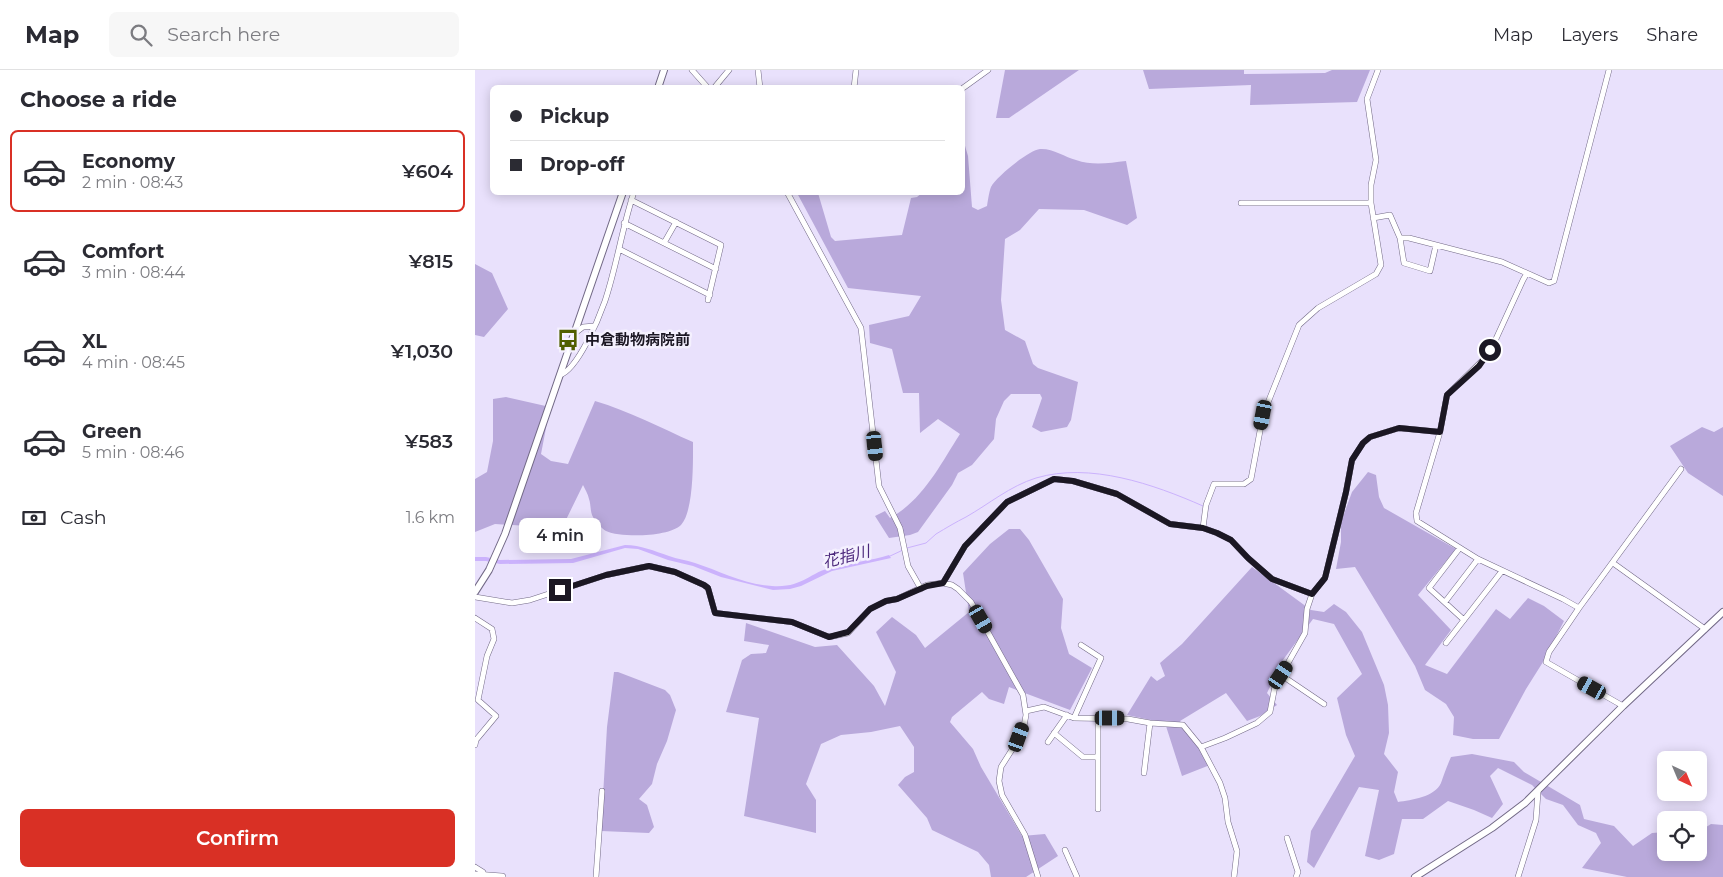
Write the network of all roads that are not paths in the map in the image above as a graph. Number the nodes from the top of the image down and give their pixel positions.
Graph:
1 (664, 70) edge
2 (692, 70) edge
3 (729, 70) edge
4 (759, 70) edge
5 (856, 70) edge
6 (988, 70) edge
7 (1378, 70) edge
8 (1609, 70) edge
9 (659, 85) edge
10 (704, 85) edge
11 (716, 85) edge
12 (760, 85) edge
13 (854, 85) edge
14 (965, 87) edge
15 (622, 195) edge
16 (633, 195) edge
17 (789, 195) edge
18 (631, 200) junction
19 (1241, 203) dead end
20 (1371, 203) junction
21 (1373, 218) junction
22 (676, 222) junction
23 (624, 224) junction
24 (1400, 238) junction
25 (664, 244) junction
26 (1436, 245) junction
27 (619, 249) junction
28 (716, 269) junction
29 (1527, 273) junction
30 (594, 326) junction
31 (575, 332) junction
32 (560, 375) junction
33 (1440, 432) junction
34 (1681, 469) dead end
35 (1203, 528) junction
36 (1459, 549) junction
37 (1478, 559) junction
38 (1613, 563) junction
39 (1502, 572) junction
40 (943, 583) junction
41 (921, 589) junction
42 (475, 592) edge
43 (1312, 594) junction
44 (475, 597) edge
45 (1445, 602) junction
46 (1579, 608) junction
47 (1723, 612) edge
48 (475, 618) edge
49 (1464, 620) junction
50 (1705, 628) junction
51 (1446, 643) dead end
52 (1081, 645) dead end
53 (1281, 675) junction
54 (1324, 704) dead end
55 (1623, 706) junction
56 (1026, 711) junction
57 (1067, 715) junction
58 (1074, 718) junction
59 (1098, 719) junction
60 (1150, 723) junction
61 (1054, 733) junction
62 (1048, 742) dead end
63 (475, 745) edge
64 (1201, 747) junction
65 (1098, 757) junction
66 (1144, 773) dead end
67 (602, 791) dead end
68 (1537, 792) junction
69 (1098, 809) dead end
70 (1287, 838) dead end
71 (1065, 850) dead end
72 (475, 867) edge
73 (475, 875) edge
74 (484, 876) edge
75 (502, 877) edge
76 (596, 877) edge
77 (1038, 877) edge
78 (1077, 877) edge
79 (1234, 877) edge
80 (1296, 877) edge
81 (1415, 877) edge
82 (1517, 877) edge

1 - 9 street
2 - 10 street
3 - 11 street
4 - 12 street
5 - 13 street
6 - 14 street
7 - 20 street
8 - 29 street
15 - 31 street
16 - 18 street
17 - 41 street
18 - 22 street
18 - 23 street
19 - 20 street
20 - 21 street
21 - 24 street
21 - 35 street
22 - 25 street
22 - 28 street
23 - 25 street
23 - 27 street
24 - 26 street
24 - 26 street
25 - 28 street
26 - 29 street
27 - 28 street
27 - 30 street
29 - 33 street
30 - 31 street
30 - 32 street
31 - 32 street
32 - 42 street
33 - 36 street
33 - 43 street
34 - 38 street
35 - 40 street
35 - 43 street
36 - 37 street
36 - 45 street
37 - 39 street
37 - 45 street
38 - 46 street
38 - 50 street
39 - 46 street
39 - 49 street
40 - 41 street
40 - 56 street
41 - 44 street
43 - 53 street
45 - 49 street
46 - 55 street
47 - 50 street
48 - 63 street
49 - 51 street
50 - 55 street
52 - 58 street
53 - 54 street
53 - 64 street
55 - 68 street
56 - 57 street
56 - 77 street
57 - 58 street
57 - 61 street
58 - 59 street
59 - 60 street
59 - 65 street
60 - 64 street
60 - 66 street
61 - 62 street
61 - 65 street
64 - 79 street
65 - 69 street
67 - 76 street
68 - 81 street
68 - 82 street
70 - 80 street
71 - 78 street
72 - 74 street
73 - 74 main road
74 - 75 main road

